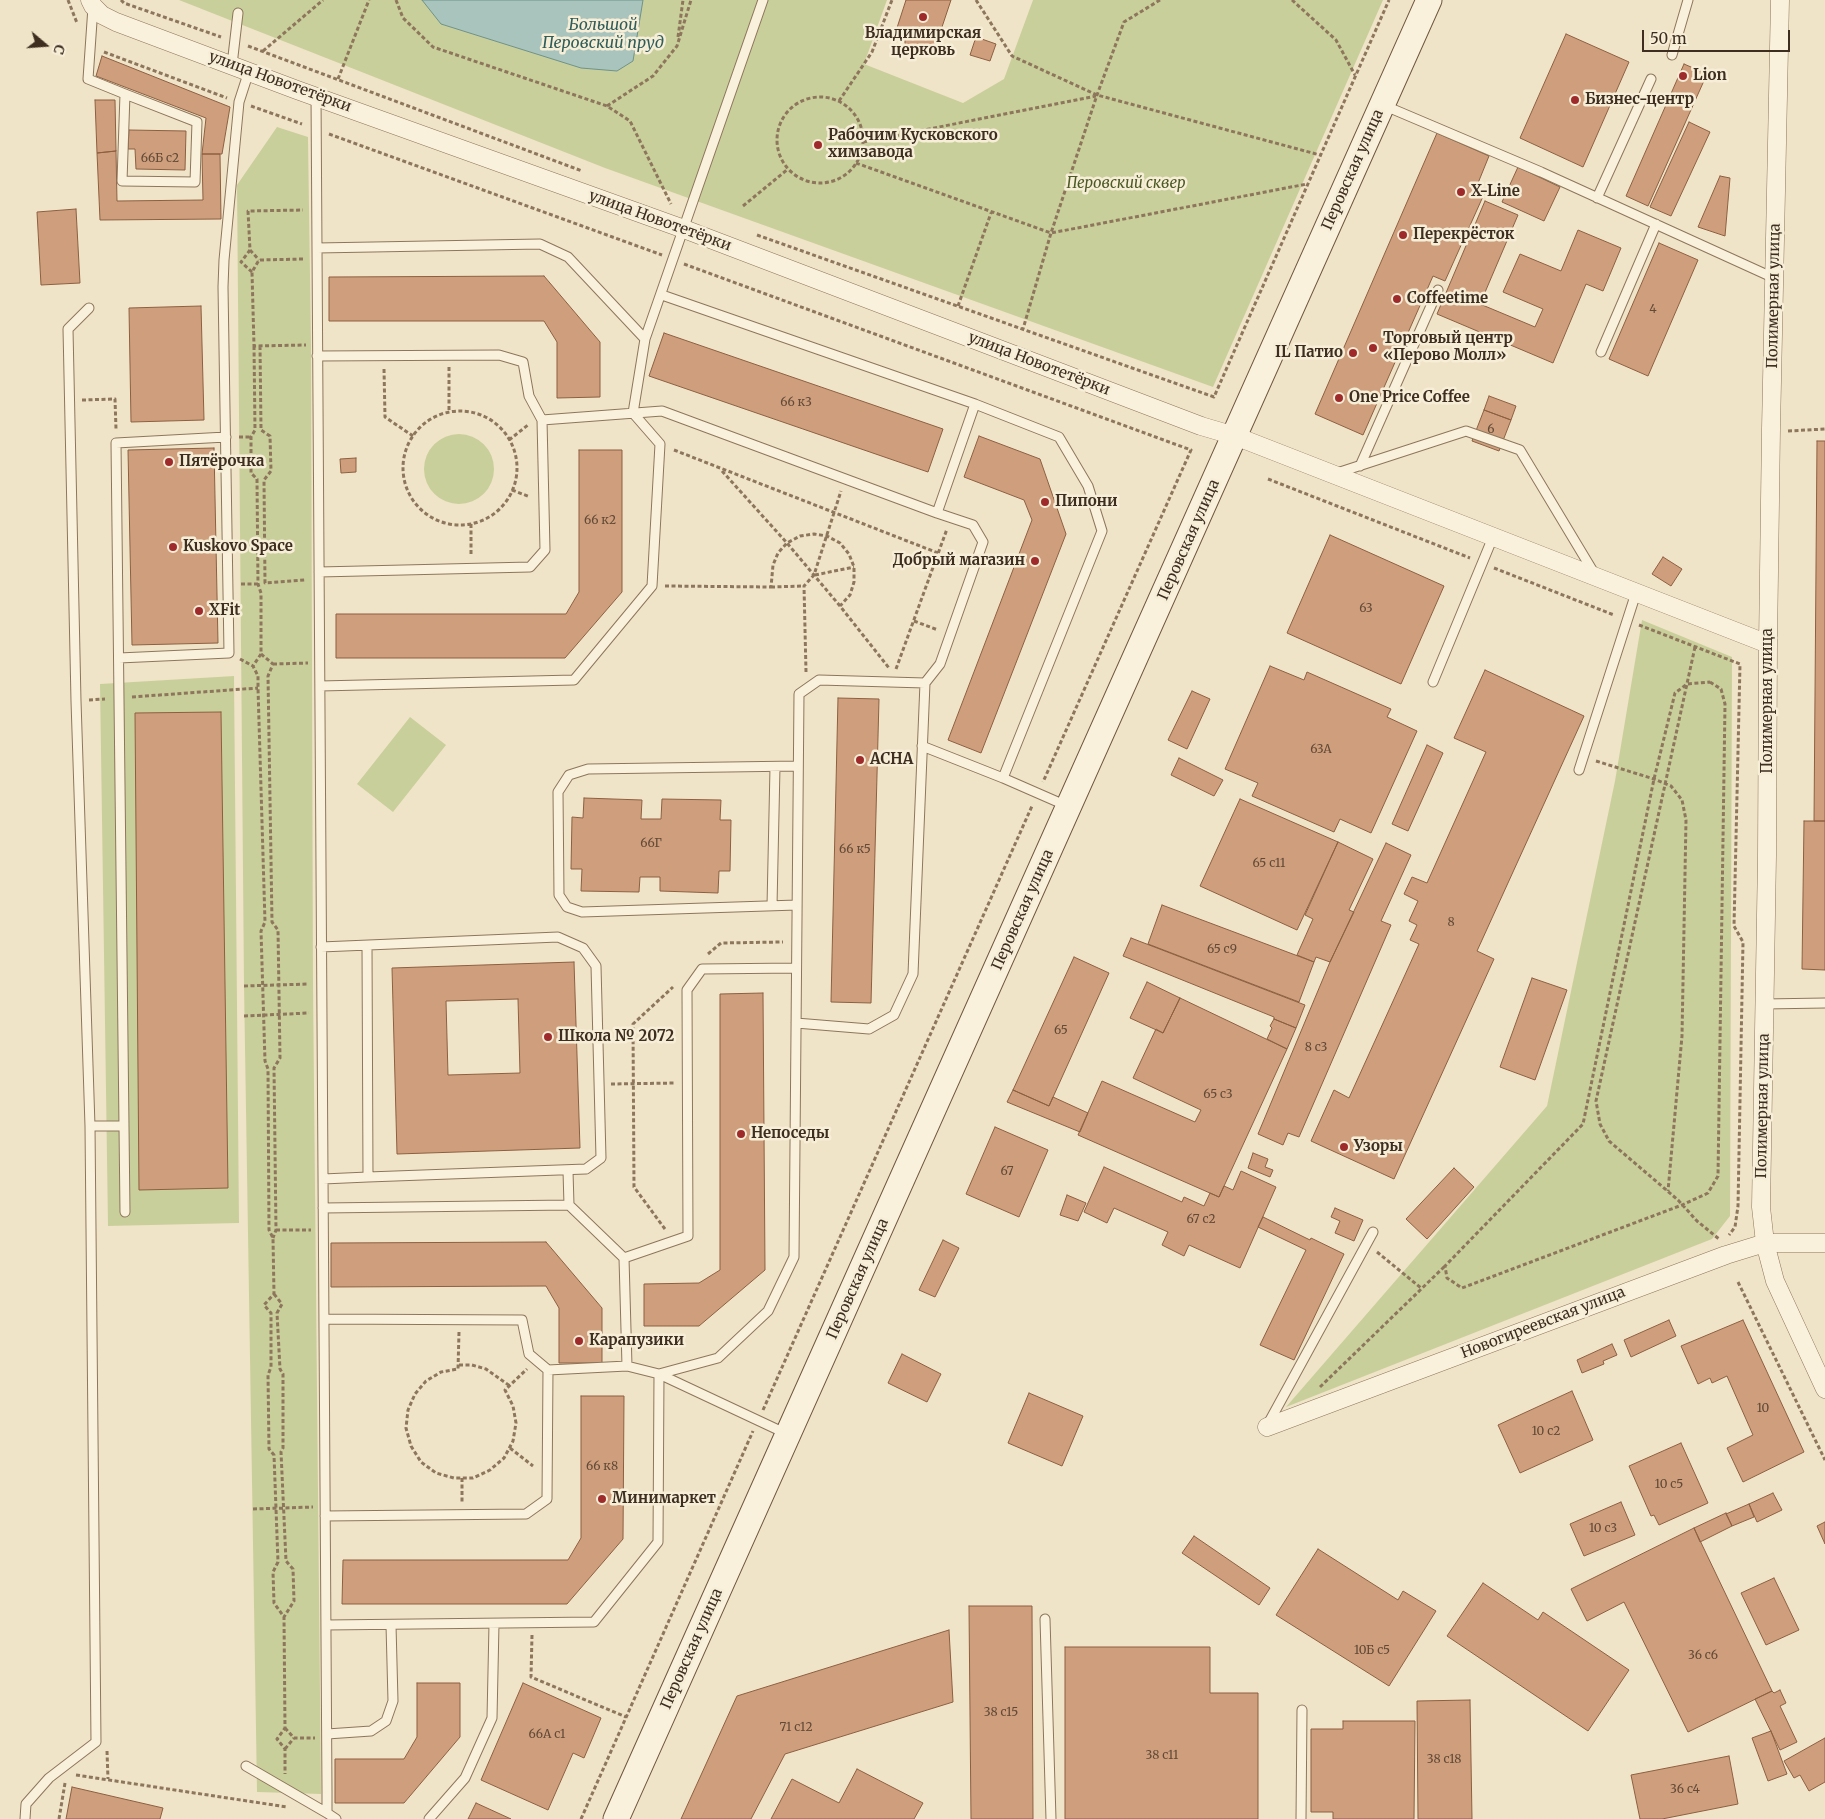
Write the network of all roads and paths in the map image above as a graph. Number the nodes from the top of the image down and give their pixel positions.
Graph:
1 (68, 0) edge
2 (121, 0) edge
3 (323, 0) edge
4 (369, 0) edge
5 (396, 0) edge
6 (683, 0) edge
7 (691, 0) edge
8 (763, 0) edge
9 (892, 0) edge
10 (976, 0) edge
11 (1160, 0) edge
12 (1292, 0) edge
13 (1389, 0) edge
14 (1430, 0) edge
15 (1688, 0) edge
16 (1780, 0) edge
17 (92, 3) edge
18 (238, 13) dead end
19 (235, 42) junction
20 (90, 45) junction
21 (677, 46) junction
22 (263, 51) junction
23 (1672, 55) dead end
24 (232, 65) junction
25 (249, 71) junction
26 (1356, 75) junction
27 (1651, 78) dead end
28 (338, 79) junction
29 (125, 94) junction
30 (316, 95) junction
31 (1097, 95) junction
32 (839, 101) junction
33 (239, 102) junction
34 (1382, 104) junction
35 (607, 106) junction
36 (316, 129) junction
37 (863, 142) junction
38 (1320, 155) junction
39 (856, 163) junction
40 (788, 169) junction
41 (591, 174) dead end
42 (1308, 184) junction
43 (1598, 198) junction
44 (663, 201) dead end
45 (672, 204) junction
46 (743, 206) dead end
47 (316, 210) junction
48 (691, 211) junction
49 (991, 213) junction
50 (1656, 224) junction
51 (684, 229) junction
52 (1051, 233) junction
53 (755, 234) dead end
54 (317, 248) junction
55 (250, 250) junction
56 (316, 259) junction
57 (259, 260) junction
58 (674, 261) junction
59 (252, 272) junction
60 (1774, 278) junction
61 (1438, 290) dead end
62 (662, 295) junction
63 (958, 306) junction
64 (89, 308) dead end
65 (1023, 329) junction
66 (646, 340) junction
67 (317, 345) junction
68 (254, 346) junction
69 (260, 346) junction
70 (1601, 352) dead end
71 (449, 355) junction
72 (317, 356) junction
73 (384, 356) junction
74 (69, 400) junction
75 (975, 404) junction
76 (449, 412) junction
77 (633, 413) junction
78 (541, 418) junction
79 (1825, 429) edge
80 (1785, 431) dead end
81 (413, 436) junction
82 (1235, 436) junction
83 (226, 437) junction
84 (509, 440) junction
85 (116, 443) junction
86 (660, 444) junction
87 (1360, 466) junction
88 (720, 469) junction
89 (1331, 475) junction
90 (845, 479) junction
91 (1268, 479) dead end
92 (834, 513) junction
93 (937, 513) junction
94 (952, 517) junction
95 (471, 524) junction
96 (827, 536) junction
97 (1493, 538) junction
98 (787, 543) junction
99 (938, 553) junction
100 (1482, 563) junction
101 (854, 567) junction
102 (471, 568) junction
103 (814, 575) junction
104 (319, 576) junction
105 (1596, 578) junction
106 (265, 583) junction
107 (652, 586) junction
108 (804, 586) junction
109 (771, 587) junction
110 (261, 592) junction
111 (1636, 594) junction
112 (840, 606) junction
113 (914, 620) junction
114 (1626, 620) junction
115 (950, 635) junction
116 (1768, 644) junction
117 (1695, 647) junction
118 (261, 654) junction
119 (120, 658) junction
120 (319, 662) junction
121 (273, 664) junction
122 (1433, 682) dead end
123 (925, 683) junction
124 (1688, 684) junction
125 (320, 686) junction
126 (258, 688) junction
127 (806, 689) junction
128 (119, 698) junction
129 (76, 701) junction
130 (922, 746) junction
131 (1583, 757) junction
132 (798, 766) junction
133 (774, 767) junction
134 (1579, 770) dead end
135 (1003, 778) junction
136 (1654, 779) junction
137 (1666, 784) junction
138 (1038, 793) junction
139 (1069, 807) junction
140 (797, 905) junction
141 (772, 906) junction
142 (367, 946) junction
143 (321, 947) junction
144 (796, 968) junction
145 (322, 984) junction
146 (279, 985) junction
147 (244, 986) dead end
148 (263, 986) junction
149 (1825, 1003) edge
150 (1764, 1004) junction
151 (322, 1013) junction
152 (279, 1014) junction
153 (264, 1015) junction
154 (244, 1016) dead end
155 (796, 1024) junction
156 (687, 1083) junction
157 (601, 1084) junction
158 (90, 1126) junction
159 (124, 1126) junction
160 (568, 1170) junction
161 (368, 1177) junction
162 (323, 1178) junction
163 (1668, 1192) junction
164 (569, 1205) junction
165 (1682, 1205) junction
166 (323, 1208) junction
167 (125, 1212) dead end
168 (276, 1230) junction
169 (323, 1230) junction
170 (1373, 1232) dead end
171 (1727, 1237) dead end
172 (273, 1238) junction
173 (1723, 1243) dead end
174 (1765, 1243) junction
175 (1825, 1243) edge
176 (1380, 1254) dead end
177 (624, 1258) junction
178 (1445, 1266) junction
179 (1738, 1282) dead end
180 (1421, 1288) junction
181 (274, 1294) junction
182 (324, 1319) junction
183 (459, 1320) junction
184 (536, 1360) junction
185 (459, 1364) junction
186 (627, 1366) junction
187 (548, 1370) junction
188 (659, 1374) junction
189 (510, 1386) junction
190 (1324, 1389) dead end
191 (1825, 1389) edge
192 (758, 1420) junction
193 (1267, 1427) joint
194 (788, 1434) junction
195 (510, 1448) junction
196 (1825, 1460) edge
197 (548, 1477) junction
198 (462, 1478) junction
199 (325, 1506) junction
200 (276, 1508) junction
201 (284, 1508) junction
202 (253, 1509) dead end
203 (463, 1514) junction
204 (326, 1516) junction
205 (284, 1617) junction
206 (1046, 1619) dead end
207 (532, 1623) junction
208 (494, 1624) junction
209 (326, 1625) junction
210 (391, 1625) junction
211 (1302, 1710) dead end
212 (626, 1717) junction
213 (285, 1728) junction
214 (327, 1736) junction
215 (294, 1738) junction
216 (285, 1749) junction
217 (246, 1766) dead end
218 (67, 1774) dead end
219 (75, 1775) dead end
220 (285, 1779) dead end
221 (288, 1807) dead end
222 (327, 1813) junction
223 (25, 1819) edge
224 (59, 1819) edge
225 (336, 1819) edge
226 (429, 1819) edge
227 (581, 1819) edge
228 (616, 1819) edge
229 (1051, 1819) edge
230 (1301, 1819) edge

1 - 20 path
2 - 19 path
3 - 22 path
4 - 28 path
5 - 35 path
6 - 21 path
7 - 21 path
8 - 48 lane
9 - 32 path
10 - 31 path
11 - 31 path
12 - 26 path
13 - 26 path
14 - 34 main road, Перовская улица
15 - 23 lane
16 - 60 street, Полимерная улица
17 - 20 lane
17 - 24 street, улица Новотетёрки
18 - 19 lane
19 - 22 path
19 - 24 lane
20 - 29 lane
20 - 33 path
21 - 35 path
22 - 28 path
24 - 25 street, улица Новотетёрки
25 - 30 street, улица Новотетёрки
25 - 33 lane
26 - 38 path
27 - 43 lane
28 - 41 path
29 - 29 lane
30 - 36 lane
30 - 51 street, улица Новотетёрки
31 - 37 path
31 - 38 path
31 - 52 path
32 - 37 path
32 - 40 path
33 - 36 path
33 - 83 lane
34 - 43 lane
34 - 82 main road, Перовская улица
35 - 45 path
36 - 47 lane
36 - 58 path
37 - 39 path
38 - 42 path
39 - 40 path
39 - 49 path
40 - 46 path
42 - 52 path
42 - 65 path
43 - 50 lane
44 - 45 path
45 - 48 path
47 - 54 lane
47 - 55 path
48 - 51 lane
49 - 52 path
49 - 63 path
50 - 60 lane
50 - 70 lane
51 - 58 lane
51 - 82 street, улица Новотетёрки
52 - 65 path
53 - 63 path
54 - 56 lane
54 - 66 lane
55 - 57 path
55 - 59 path
56 - 57 path
56 - 67 lane
57 - 59 path
58 - 62 lane
58 - 138 path
59 - 68 path
60 - 116 street, Полимерная улица
61 - 87 lane
62 - 66 lane
62 - 75 lane
63 - 65 path
64 - 74 lane
66 - 77 lane
67 - 69 path
67 - 72 lane
68 - 69 path
68 - 110 path
69 - 106 path
71 - 73 lane
71 - 76 path
71 - 78 lane
72 - 73 lane
72 - 104 lane
73 - 81 path
74 - 85 path
74 - 129 lane
75 - 93 lane
75 - 135 lane
76 - 81 path
76 - 84 path
77 - 78 lane
77 - 86 lane
77 - 90 lane
78 - 84 path
78 - 102 lane
79 - 80 path
81 - 95 path
82 - 89 street, улица Новотетёрки
82 - 139 main road, Перовская улица
83 - 85 lane
83 - 119 lane
84 - 95 path
85 - 119 lane
86 - 88 path
86 - 107 lane
87 - 89 lane
87 - 105 lane
88 - 92 path
88 - 98 path
89 - 97 street, улица Новотетёрки
90 - 92 path
90 - 93 lane
91 - 100 path
92 - 96 path
92 - 99 path
93 - 94 lane
94 - 99 path
94 - 115 lane
95 - 102 path
96 - 98 path
96 - 101 path
96 - 103 path
97 - 100 lane
97 - 105 street, улица Новотетёрки
98 - 103 path
98 - 109 path
99 - 113 path
100 - 114 path
100 - 122 lane
101 - 103 path
101 - 112 path
102 - 104 lane
103 - 108 path
103 - 112 path
104 - 106 path
104 - 120 lane
105 - 111 street, улица Новотетёрки
106 - 110 path
107 - 109 path
107 - 125 lane
108 - 109 path
108 - 127 path
110 - 118 path
111 - 114 lane
111 - 116 street, улица Новотетёрки
112 - 113 path
113 - 115 path
114 - 117 path
114 - 131 lane
115 - 123 lane
116 - 150 street, Полимерная улица
117 - 124 path
117 - 171 path
118 - 121 path
118 - 126 path
119 - 128 lane
120 - 121 path
120 - 125 lane
121 - 146 path
123 - 127 lane
123 - 130 lane
124 - 136 path
124 - 137 path
124 - 165 path
125 - 143 lane
126 - 128 path
126 - 148 path
127 - 132 lane
128 - 129 path
128 - 159 lane
129 - 158 lane
130 - 135 lane
130 - 155 lane
131 - 134 lane
131 - 136 path
132 - 133 lane
132 - 140 lane
133 - 141 lane
133 - 141 lane
135 - 138 lane
136 - 137 path
136 - 178 path
137 - 163 path
137 - 163 path
138 - 139 lane
138 - 192 path
139 - 194 main road, Перовская улица
140 - 141 lane
140 - 144 lane
142 - 143 lane
142 - 157 lane
142 - 161 lane
143 - 145 lane
144 - 155 lane
144 - 156 lane
145 - 146 path
145 - 151 lane
146 - 148 path
146 - 152 path
147 - 148 path
148 - 153 path
149 - 150 lane
150 - 174 street, Полимерная улица
151 - 152 path
151 - 162 lane
152 - 153 path
152 - 168 path
153 - 154 path
153 - 172 path
155 - 188 lane
156 - 157 path
156 - 177 lane
157 - 160 lane
158 - 159 lane
158 - 223 lane
159 - 167 lane
160 - 161 lane
160 - 164 lane
161 - 162 lane
162 - 166 lane
163 - 165 path
164 - 166 lane
164 - 177 lane
165 - 173 path
165 - 178 path
166 - 169 lane
168 - 169 path
168 - 172 path
169 - 182 lane
170 - 193 lane
172 - 181 path
174 - 175 street, Новогиреевская улица
174 - 191 street, Полимерная улица
174 - 193 street, Новогиреевская улица
176 - 180 path
177 - 186 lane
178 - 180 path
179 - 196 path
180 - 190 path
181 - 200 path
181 - 201 path
182 - 183 lane
182 - 199 lane
183 - 184 lane
183 - 185 path
184 - 187 lane
184 - 189 path
185 - 189 path
185 - 198 path
186 - 187 lane
186 - 188 lane
187 - 197 lane
188 - 192 lane
188 - 207 lane
189 - 195 path
192 - 194 lane
192 - 212 path
194 - 228 main road, Перовская улица
195 - 197 path
195 - 198 path
197 - 203 lane
198 - 203 path
199 - 201 path
199 - 204 lane
200 - 201 path
200 - 202 path
200 - 205 path
201 - 205 path
203 - 204 lane
204 - 209 lane
205 - 213 path
206 - 229 lane
207 - 208 lane
207 - 212 path
208 - 210 lane
208 - 226 lane
209 - 210 lane
209 - 214 lane
210 - 214 lane
211 - 230 lane
212 - 227 path
213 - 215 path
213 - 216 path
214 - 215 path
214 - 222 lane
215 - 216 path
216 - 220 path
217 - 222 lane
218 - 224 path
219 - 221 path
222 - 225 lane

